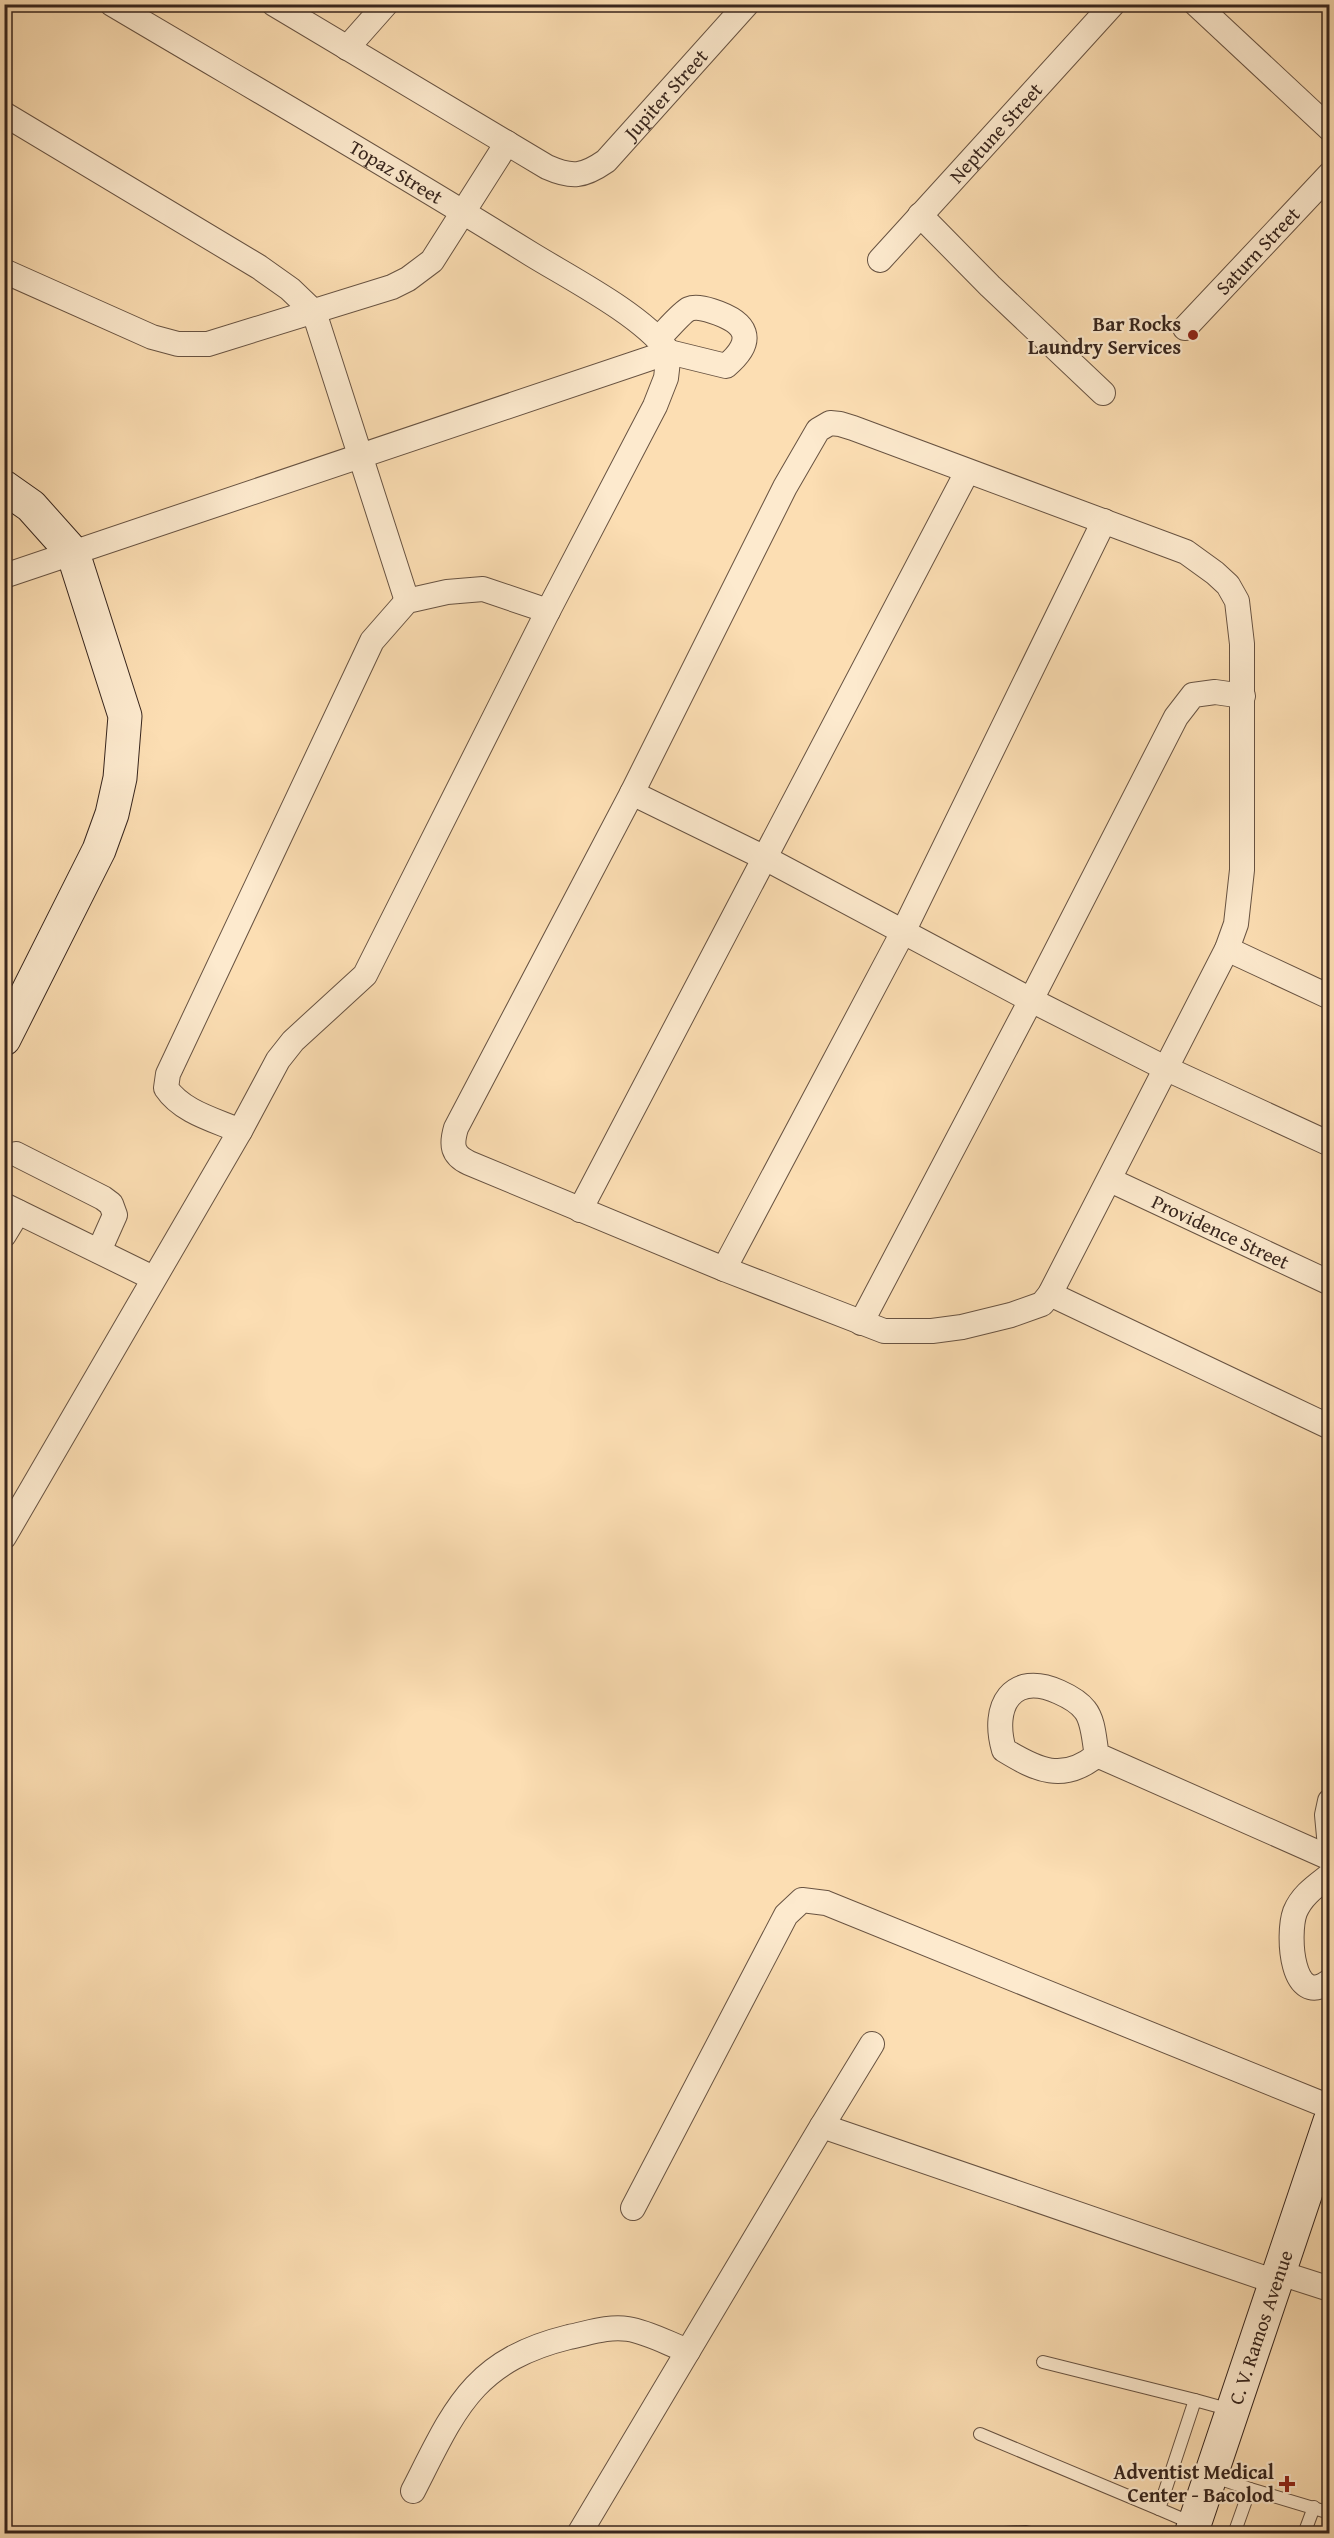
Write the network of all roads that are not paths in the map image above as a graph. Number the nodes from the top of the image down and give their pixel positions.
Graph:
1 (112, 4) edge
2 (274, 4) edge
3 (386, 4) edge
4 (747, 4) edge
5 (1113, 4) edge
6 (1196, 4) edge
7 (348, 48) junction
8 (4, 114) edge
9 (1329, 129) edge
10 (507, 143) junction
11 (1329, 174) edge
12 (464, 212) junction
13 (920, 214) junction
14 (880, 260) dead end
15 (4, 271) edge
16 (314, 312) junction
17 (1185, 328) dead end
18 (664, 345) junction
19 (1103, 393) dead end
20 (361, 455) junction
21 (967, 472) junction
22 (4, 487) edge
23 (1104, 521) junction
24 (73, 552) junction
25 (4, 576) edge
26 (407, 601) junction
27 (548, 611) junction
28 (1243, 696) junction
29 (632, 793) junction
30 (765, 858) junction
31 (903, 932) junction
32 (1227, 949) junction
33 (1329, 997) edge
34 (1031, 1000) junction
35 (4, 1039) edge
36 (1167, 1069) junction
37 (240, 1131) junction
38 (1329, 1144) edge
39 (16, 1154) dead end
40 (1110, 1180) junction
41 (11, 1209) edge
42 (580, 1210) junction
43 (4, 1235) edge
44 (99, 1251) junction
45 (724, 1269) junction
46 (153, 1278) junction
47 (1329, 1283) edge
48 (1050, 1294) junction
49 (861, 1323) junction
50 (1329, 1427) edge
51 (4, 1537) edge
52 (1097, 1755) dead end
53 (1329, 1801) edge
54 (1329, 1847) edge
55 (1329, 1858) edge
56 (1329, 1875) edge
57 (1329, 1982) edge
58 (873, 2044) dead end
59 (1329, 2107) edge
60 (1329, 2121) edge
61 (822, 2126) junction
62 (633, 2208) dead end
63 (1278, 2277) junction
64 (1329, 2289) edge
65 (688, 2351) junction
66 (1043, 2362) dead end
67 (1195, 2400) junction
68 (1233, 2410) junction
69 (980, 2434) dead end
70 (1212, 2476) junction
71 (1250, 2489) junction
72 (413, 2491) dead end
73 (1314, 2507) junction
74 (1160, 2509) junction
75 (1329, 2513) edge
76 (1193, 2529) edge
77 (579, 2534) edge
78 (984, 2534) edge
79 (1036, 2534) edge
80 (1234, 2534) edge
81 (1304, 2534) edge

1 - 12 street, Topaz Street
2 - 7 street
3 - 7 street
4 - 10 street, Jupiter Street
5 - 13 street, Neptune Street
6 - 9 street
7 - 10 street
8 - 16 street
10 - 12 street
11 - 17 street, Saturn Street
12 - 16 street
12 - 18 street, Topaz Street
13 - 14 street, Neptune Street
13 - 19 street
15 - 16 street
16 - 20 street
18 - 20 street
18 - 27 street
20 - 24 street
20 - 26 street
21 - 23 street
21 - 29 street
21 - 30 street
22 - 24 street
23 - 28 street
23 - 31 street
24 - 25 street
24 - 35 street
26 - 27 street
26 - 37 street
27 - 37 street
28 - 32 street
28 - 34 street
29 - 30 street
29 - 42 street
30 - 31 street
30 - 42 street
31 - 34 street
31 - 45 street
32 - 33 street
32 - 36 street
34 - 36 street
34 - 49 street
36 - 38 street
36 - 40 street
37 - 46 street
39 - 44 street
40 - 47 street, Providence Street
40 - 48 street
41 - 43 street
41 - 44 street
42 - 45 street
44 - 46 street
45 - 49 street
46 - 51 street
48 - 49 street
48 - 50 street
52 - 55 street
53 - 54 street
56 - 57 street
58 - 61 street
59 - 62 street
60 - 63 street, C. V. Ramos Avenue
61 - 63 street
61 - 65 street
63 - 64 street
63 - 68 street, C. V. Ramos Avenue
65 - 72 street
65 - 77 street
66 - 67 lane
67 - 68 lane
67 - 74 lane
68 - 70 street, C. V. Ramos Avenue
69 - 74 lane
70 - 71 lane
70 - 76 street, C. V. Ramos Avenue
71 - 73 lane
71 - 80 lane
73 - 75 lane
73 - 81 lane
74 - 76 lane
78 - 79 lane

